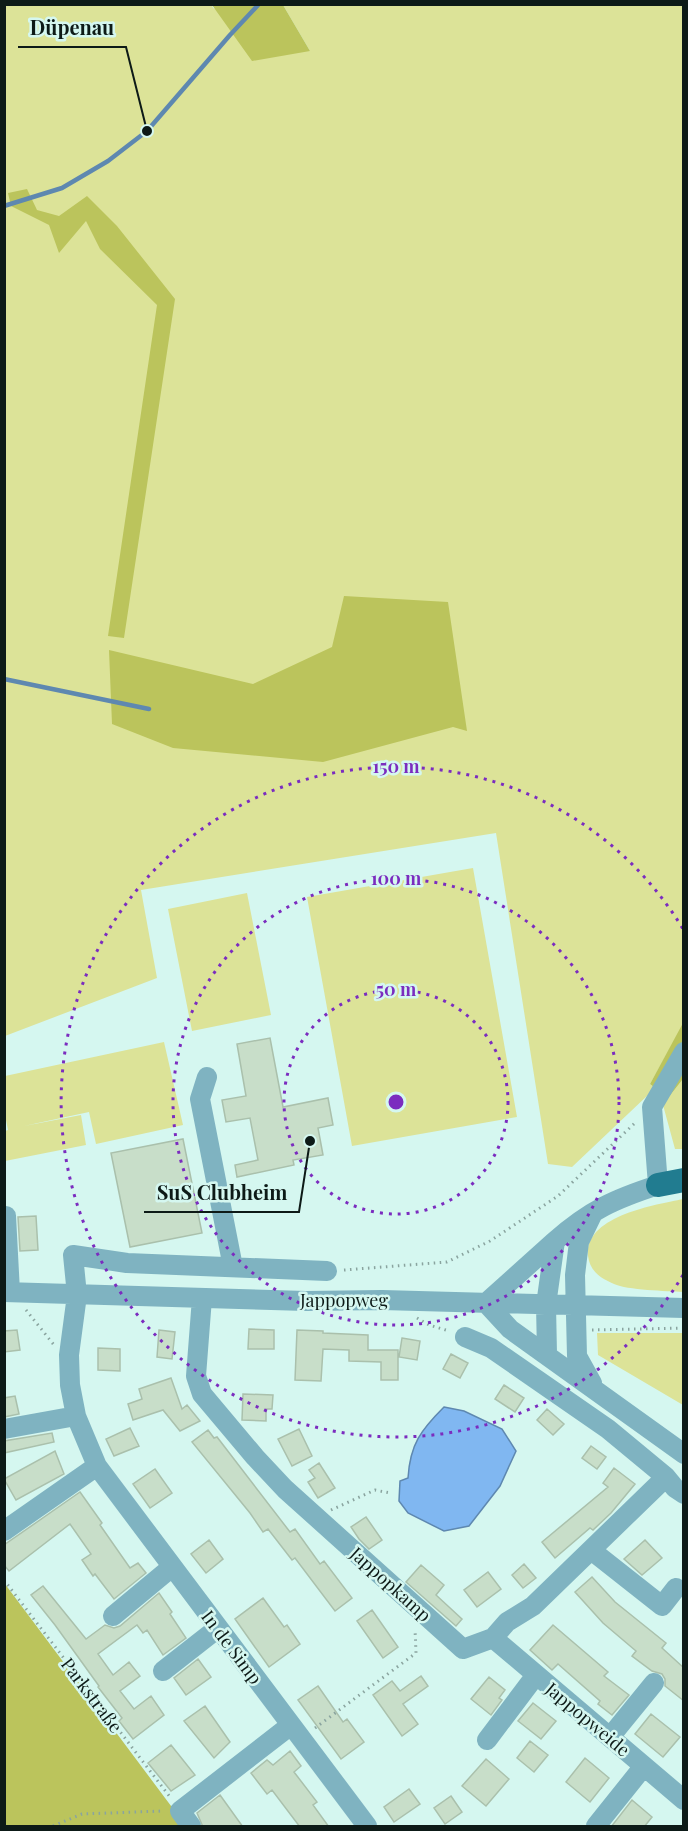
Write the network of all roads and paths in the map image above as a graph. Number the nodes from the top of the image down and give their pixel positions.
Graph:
1 (684, 1052) edge
2 (207, 1077) dead end
3 (652, 1107) junction
4 (684, 1180) edge
5 (658, 1185) junction
6 (595, 1209) junction
7 (6, 1216) edge
8 (555, 1241) junction
9 (233, 1267) junction
10 (327, 1271) joint
11 (7, 1292) edge
12 (77, 1294) junction
13 (202, 1298) junction
14 (486, 1303) junction
15 (546, 1305) junction
16 (576, 1305) junction
17 (684, 1308) edge
18 (413, 1316) dead end
19 (684, 1328) edge
20 (575, 1330) junction
21 (465, 1336) joint
22 (547, 1354) junction
23 (69, 1365) junction
24 (594, 1388) junction
25 (76, 1416) junction
26 (4, 1429) edge
27 (684, 1454) edge
28 (97, 1466) junction
29 (666, 1477) junction
30 (390, 1493) dead end
31 (684, 1494) edge
32 (320, 1520) junction
33 (4, 1531) edge
34 (591, 1550) junction
35 (172, 1567) junction
36 (4, 1580) edge
37 (676, 1588) dead end
38 (415, 1606) junction
39 (113, 1616) dead end
40 (218, 1628) junction
41 (493, 1638) junction
42 (163, 1671) dead end
43 (536, 1675) junction
44 (654, 1683) dead end
45 (296, 1732) junction
46 (610, 1737) junction
47 (487, 1740) dead end
48 (644, 1766) junction
49 (684, 1800) edge
50 (185, 1819) edge
51 (53, 1827) edge
52 (368, 1827) edge
53 (596, 1827) edge

1 - 3 street
2 - 9 street
3 - 5 street
3 - 10 path
4 - 5 main road
5 - 6 street
6 - 8 street
6 - 16 street
7 - 11 street
8 - 14 street
8 - 15 street
9 - 10 street
9 - 12 street, In de Simp
11 - 12 street, Jappopweg
11 - 23 path
12 - 13 street, Jappopweg
12 - 23 street, In de Simp
13 - 14 street, Jappopweg
13 - 32 street, Jappopkamp
14 - 15 street, Jappopweg
14 - 22 street
15 - 16 street, Jappopweg
15 - 22 street
16 - 17 street, Jappopweg
16 - 20 street
18 - 21 path
19 - 20 path
20 - 24 street
21 - 29 street
22 - 24 street
23 - 25 street, In de Simp
24 - 27 street
25 - 26 street
25 - 28 street, In de Simp
28 - 33 street
28 - 35 street, In de Simp
29 - 31 street
29 - 34 street, Jappopkamp
30 - 32 path
32 - 38 street, Jappopkamp
34 - 37 street
34 - 41 street, Jappopkamp
35 - 39 street
35 - 40 street, In de Simp
36 - 50 path, Parkstraße
38 - 41 street, Jappopkamp
38 - 45 path
40 - 42 street
40 - 45 street, In de Simp
41 - 43 street, Jappopweide
43 - 46 street, Jappopweide
43 - 47 street
44 - 46 street
45 - 50 street
45 - 52 street, In de Simp
46 - 48 street, Jappopweide
48 - 49 street, Jappopweide
48 - 53 street
50 - 51 path

